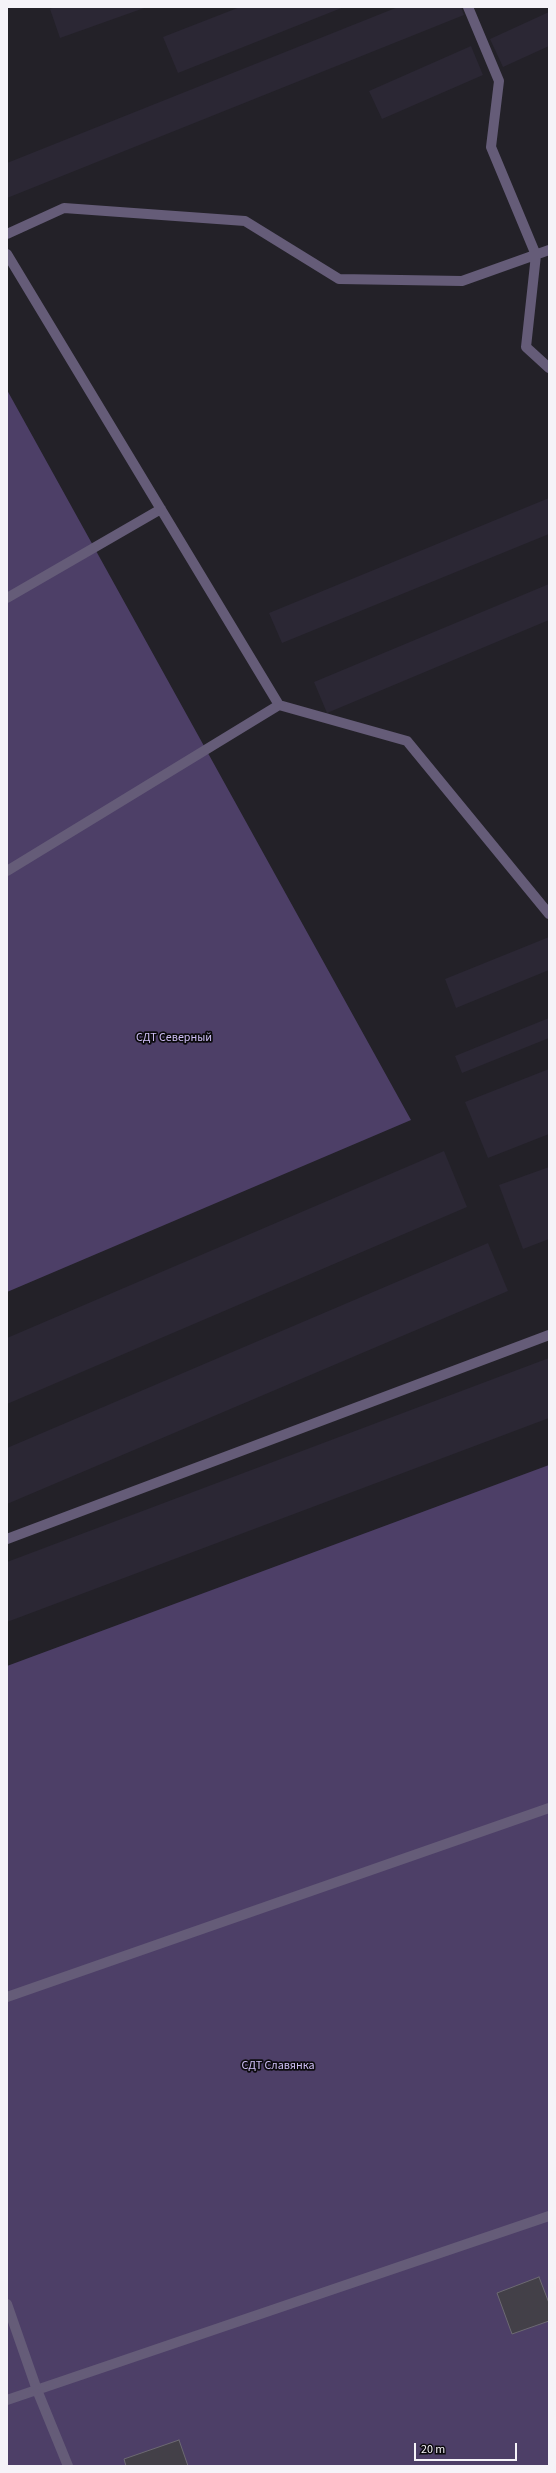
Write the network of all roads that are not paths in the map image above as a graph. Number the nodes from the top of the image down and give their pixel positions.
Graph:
1 (468, 7) edge
2 (7, 234) edge
3 (549, 250) edge
4 (7, 254) edge
5 (536, 255) junction
6 (11, 270) edge
7 (549, 368) edge
8 (161, 509) junction
9 (7, 598) edge
10 (279, 705) junction
11 (7, 871) edge
12 (549, 914) edge
13 (549, 1335) edge
14 (7, 1539) edge
15 (549, 1808) edge
16 (7, 1997) edge
17 (549, 2216) edge
18 (7, 2304) edge
19 (37, 2390) junction
20 (7, 2400) edge
21 (68, 2466) edge

1 - 5 street
2 - 5 street
3 - 5 street
4 - 6 street
5 - 7 street
6 - 8 street
8 - 9 street
8 - 10 street
10 - 11 street
10 - 12 street
13 - 14 street
15 - 16 street
17 - 19 street
18 - 19 street
19 - 20 street
19 - 21 street

